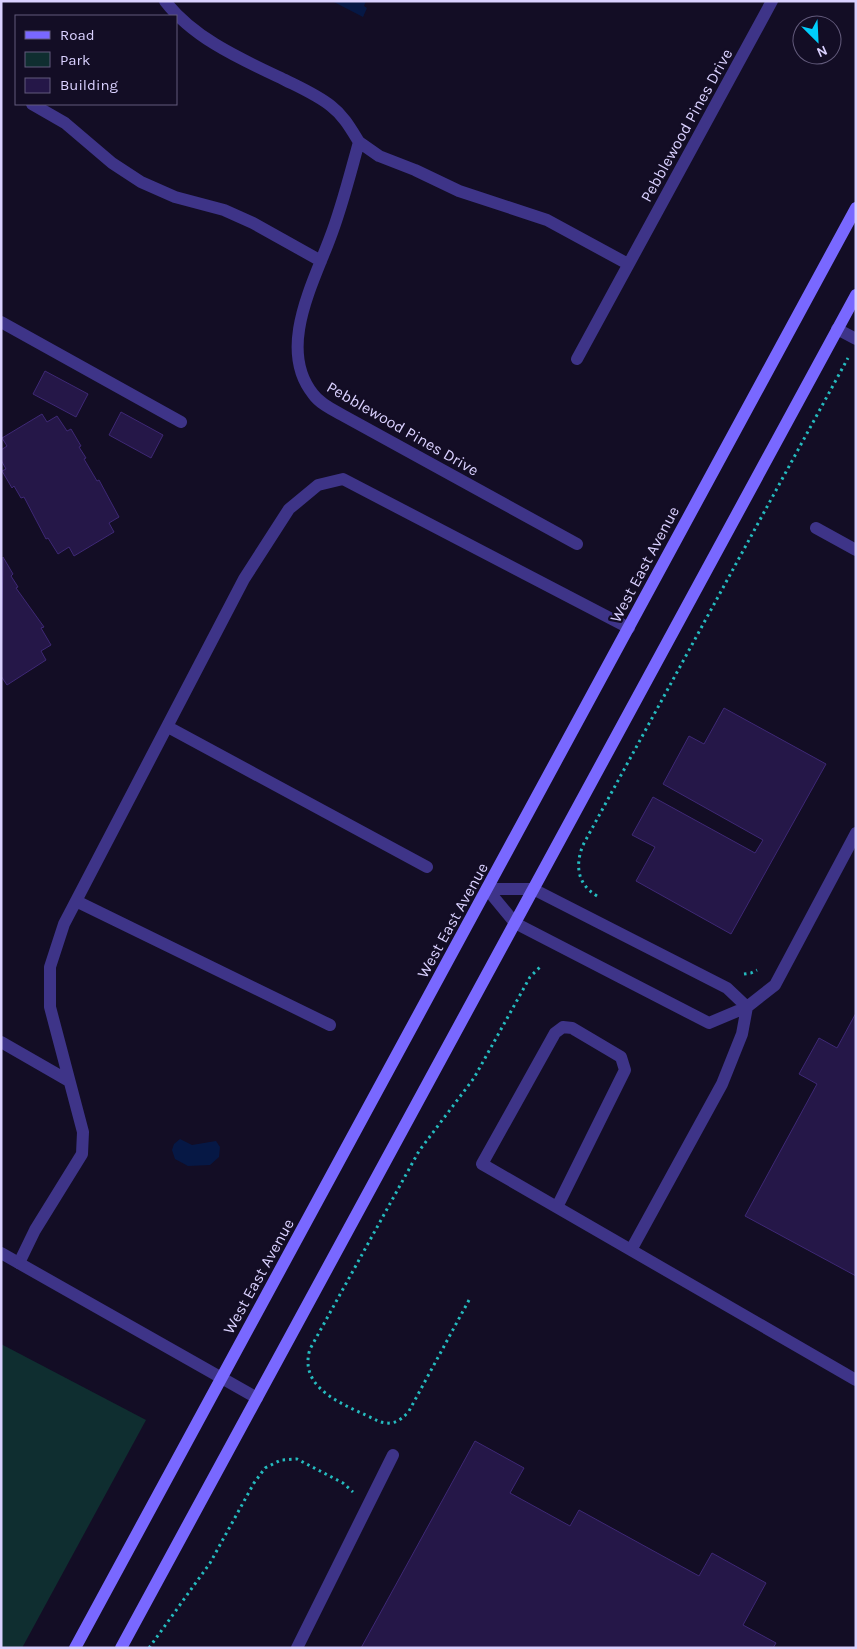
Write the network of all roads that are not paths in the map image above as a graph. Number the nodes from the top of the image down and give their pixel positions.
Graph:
1 (165, 1) edge
2 (772, 1) edge
3 (177, 15) edge
4 (178, 16) edge
5 (34, 105) edge
6 (359, 142) junction
7 (856, 208) edge
8 (321, 261) junction
9 (628, 264) junction
10 (856, 295) edge
11 (1, 322) edge
12 (837, 329) junction
13 (856, 339) edge
14 (577, 359) dead end
15 (181, 422) dead end
16 (816, 528) dead end
17 (578, 544) dead end
18 (856, 550) edge
19 (628, 628) junction
20 (168, 727) junction
21 (856, 834) edge
22 (427, 867) dead end
23 (487, 889) junction
24 (533, 889) junction
25 (76, 901) junction
26 (515, 924) junction
27 (747, 1007) junction
28 (330, 1025) dead end
29 (1, 1042) edge
30 (69, 1081) junction
31 (557, 1207) junction
32 (631, 1250) junction
33 (1, 1253) edge
34 (19, 1263) junction
35 (221, 1378) junction
36 (856, 1380) edge
37 (257, 1398) junction
38 (394, 1455) dead end
39 (75, 1648) edge
40 (121, 1648) edge
41 (297, 1648) edge

1 - 3 street
2 - 9 street, Pebblewood Pines Drive
4 - 6 street
5 - 8 street
6 - 8 street, Pebblewood Pines Drive
6 - 9 street
7 - 19 main road, West East Avenue
8 - 17 street, Pebblewood Pines Drive
9 - 14 street, Pebblewood Pines Drive
10 - 12 main road
11 - 15 street
12 - 13 street
12 - 24 main road
16 - 18 street
19 - 20 street
19 - 23 main road, West East Avenue
20 - 22 street
20 - 25 street
21 - 27 street
23 - 24 street
23 - 26 street
23 - 35 main road, West East Avenue
24 - 26 main road
24 - 27 street
25 - 28 street
25 - 30 street
26 - 27 street
26 - 37 main road
27 - 32 street
29 - 30 street
30 - 34 street
31 - 31 street
31 - 32 street
32 - 36 street
33 - 34 street
34 - 35 street
35 - 37 street
35 - 39 main road, West East Avenue
37 - 40 main road
38 - 41 street

